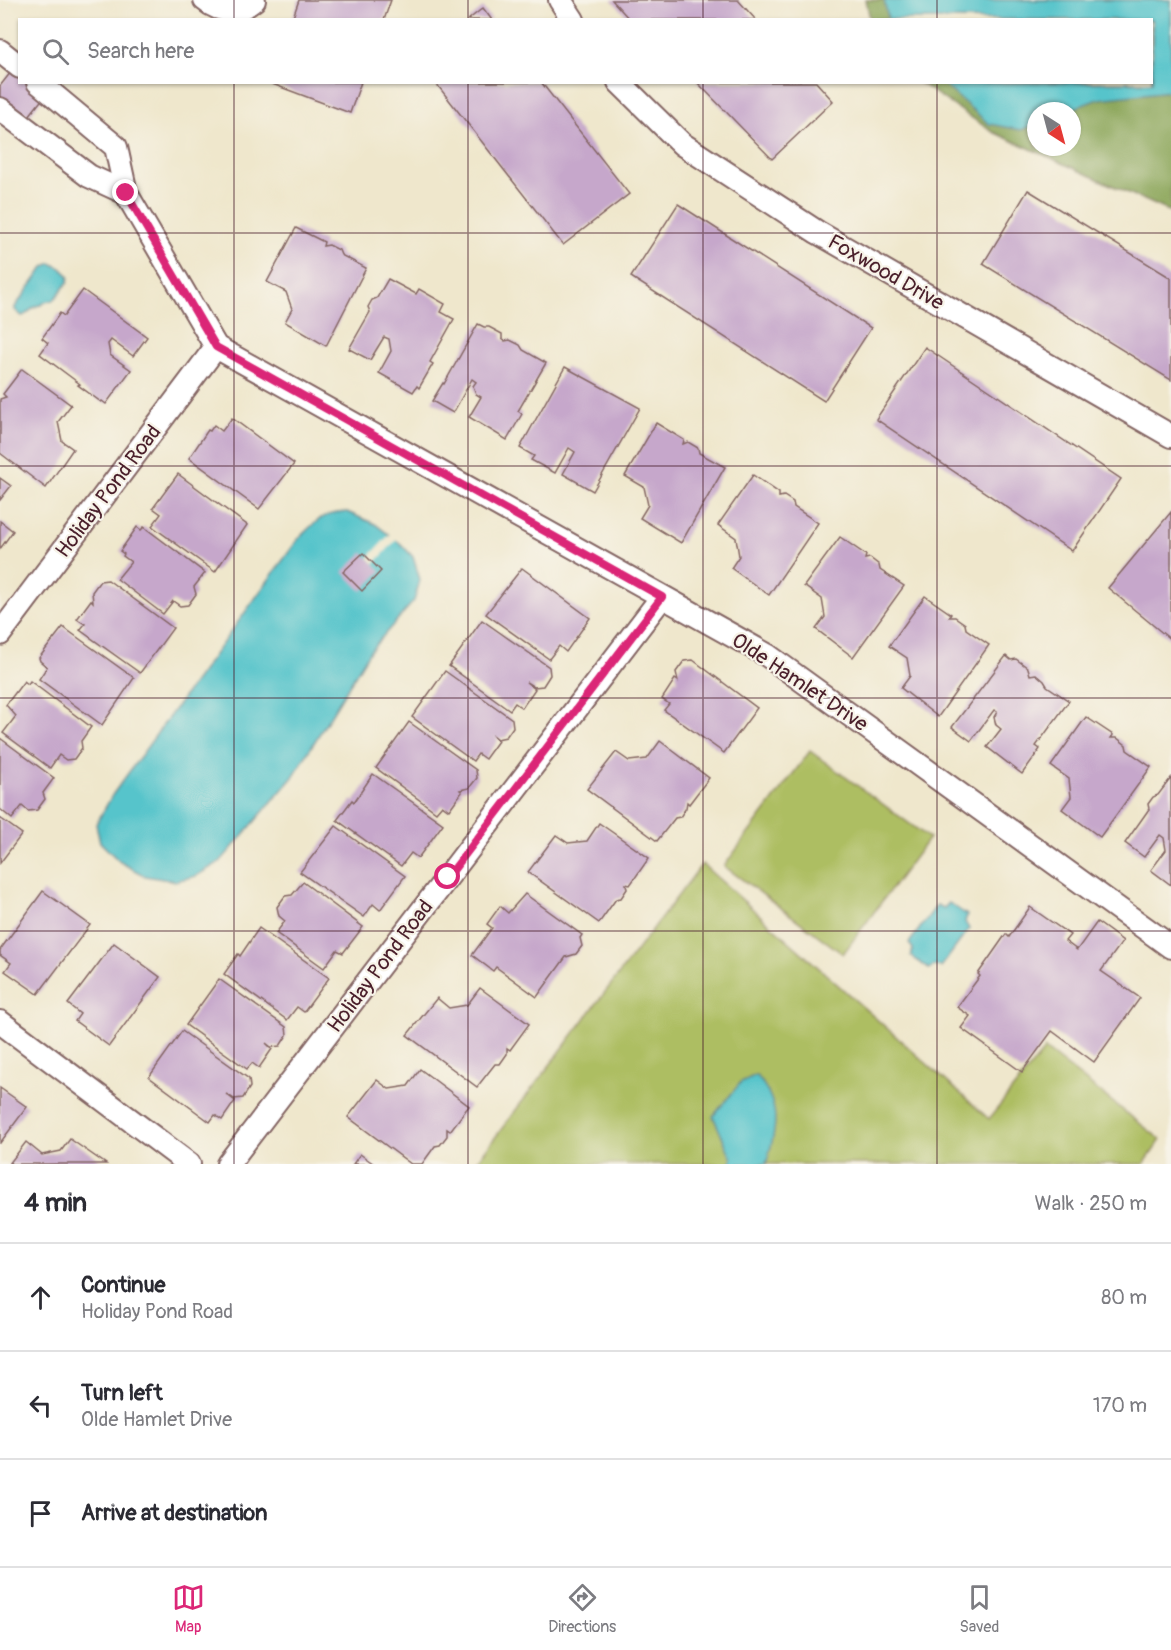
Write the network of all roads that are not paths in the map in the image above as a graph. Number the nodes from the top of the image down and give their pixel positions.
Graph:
1 (205, 0) edge
2 (254, 0) edge
3 (560, 0) edge
4 (572, 18) edge
5 (0, 51) edge
6 (18, 65) edge
7 (40, 84) edge
8 (621, 84) edge
9 (0, 109) edge
10 (126, 193) junction
11 (216, 347) junction
12 (1171, 436) edge
13 (662, 597) junction
14 (0, 634) edge
15 (1171, 947) edge
16 (0, 1022) edge
17 (189, 1164) edge
18 (228, 1164) edge

1 - 2 street
3 - 4 street
5 - 6 street
7 - 10 street
8 - 12 street, Foxwood Drive
9 - 10 street
10 - 11 street
11 - 13 street, Olde Hamlet Drive
11 - 14 street, Holiday Pond Road
13 - 15 street, Olde Hamlet Drive
13 - 18 street, Holiday Pond Road
16 - 17 street

